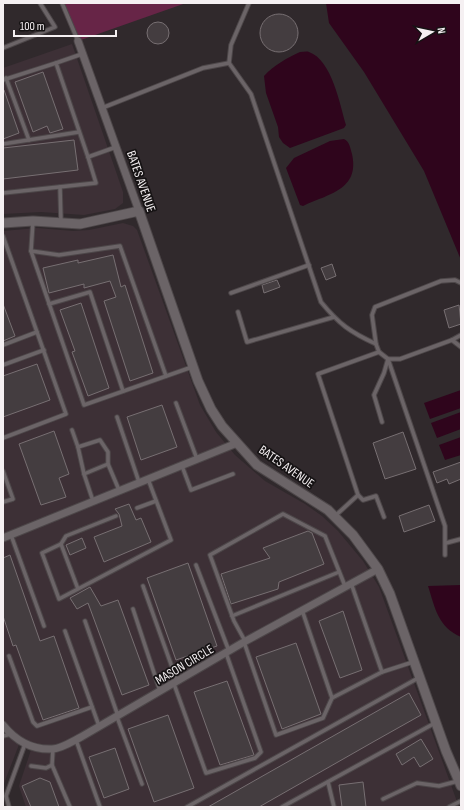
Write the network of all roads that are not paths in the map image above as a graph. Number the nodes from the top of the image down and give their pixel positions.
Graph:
1 (40, 3) edge
2 (62, 3) edge
3 (249, 3) edge
4 (78, 41) joint
5 (3, 48) edge
6 (83, 54) junction
7 (56, 63) junction
8 (229, 63) junction
9 (5, 79) edge
10 (102, 108) junction
11 (79, 132) junction
12 (29, 140) junction
13 (3, 144) edge
14 (116, 147) junction
15 (88, 157) junction
16 (60, 187) junction
17 (3, 193) edge
18 (139, 211) junction
19 (34, 220) junction
20 (3, 223) edge
21 (61, 223) junction
22 (3, 236) edge
23 (31, 251) junction
24 (309, 265) junction
25 (461, 283) edge
26 (231, 293) dead end
27 (49, 304) junction
28 (238, 312) dead end
29 (334, 318) junction
30 (37, 332) junction
31 (461, 335) edge
32 (452, 340) junction
33 (376, 344) junction
34 (3, 345) edge
35 (461, 347) edge
36 (44, 350) junction
37 (379, 352) junction
38 (388, 359) junction
39 (3, 364) edge
40 (193, 367) junction
41 (166, 376) junction
42 (124, 391) junction
43 (176, 403) dead end
44 (117, 417) dead end
45 (382, 422) dead end
46 (72, 430) dead end
47 (3, 438) edge
48 (237, 444) junction
49 (78, 447) junction
50 (197, 459) junction
51 (108, 464) junction
52 (181, 465) junction
53 (3, 471) edge
54 (84, 474) junction
55 (233, 474) dead end
56 (148, 478) junction
57 (139, 482) junction
58 (119, 490) junction
59 (358, 495) junction
60 (93, 501) junction
61 (156, 501) junction
62 (3, 502) edge
63 (137, 508) dead end
64 (116, 516) dead end
65 (335, 517) junction
66 (384, 518) dead end
67 (12, 534) junction
68 (3, 538) edge
69 (461, 539) edge
70 (446, 543) junction
71 (62, 544) junction
72 (445, 555) dead end
73 (196, 565) dead end
74 (378, 569) junction
75 (339, 572) junction
76 (348, 585) junction
77 (143, 586) dead end
78 (78, 589) junction
79 (134, 609) dead end
80 (302, 610) junction
81 (232, 616) junction
82 (85, 622) dead end
83 (44, 626) dead end
84 (65, 631) dead end
85 (245, 642) junction
86 (227, 652) junction
87 (9, 656) dead end
88 (414, 661) junction
89 (382, 672) junction
90 (420, 677) junction
91 (176, 683) junction
92 (160, 692) junction
93 (332, 698) junction
94 (92, 707) junction
95 (118, 716) junction
96 (436, 723) junction
97 (3, 725) edge
98 (99, 727) junction
99 (7, 735) edge
100 (76, 740) junction
101 (25, 744) junction
102 (53, 749) junction
103 (52, 764) junction
104 (31, 766) dead end
105 (328, 782) junction
106 (460, 783) edge
107 (142, 784) dead end
108 (383, 799) dead end
109 (461, 801) edge
110 (9, 807) edge
111 (70, 807) edge
112 (100, 807) edge
113 (187, 807) edge
114 (282, 807) edge
115 (334, 807) edge
116 (449, 807) edge

1 - 5 lane
2 - 4 lane
3 - 8 lane
4 - 6 street, BATES AVENUE
6 - 7 lane
6 - 10 street, BATES AVENUE
7 - 9 lane
7 - 11 lane
8 - 10 lane
8 - 24 lane
9 - 12 lane
10 - 14 street, BATES AVENUE
11 - 12 lane
11 - 15 lane
12 - 13 lane
14 - 15 lane
14 - 18 street, BATES AVENUE
15 - 16 lane
16 - 17 lane
16 - 21 lane
18 - 21 street
18 - 40 street, BATES AVENUE
19 - 20 street
19 - 21 street
19 - 23 lane
22 - 30 lane
23 - 27 lane
23 - 41 lane
24 - 26 lane
24 - 29 lane
25 - 33 lane
27 - 42 lane
27 - 42 lane
28 - 29 lane
29 - 33 lane
30 - 34 lane
30 - 36 lane
31 - 32 lane
32 - 35 lane
32 - 38 lane
33 - 37 lane
36 - 39 lane
36 - 47 lane
37 - 38 lane
37 - 59 lane
38 - 45 lane
38 - 70 lane
40 - 41 lane
40 - 48 street, BATES AVENUE
41 - 42 lane
43 - 50 lane
44 - 57 lane
46 - 49 lane
48 - 50 street
48 - 65 street, BATES AVENUE
49 - 51 lane
49 - 54 lane
50 - 52 street
51 - 54 lane
51 - 58 lane
52 - 55 lane
52 - 56 street
53 - 62 lane
54 - 60 lane
56 - 57 street
56 - 61 lane
57 - 58 street
58 - 60 street
59 - 65 lane
59 - 66 lane
60 - 67 street
61 - 63 lane
61 - 78 lane
64 - 71 lane
65 - 74 street, BATES AVENUE
67 - 68 street
67 - 83 lane
69 - 70 lane
70 - 72 lane
71 - 78 lane
71 - 78 lane
73 - 86 lane
74 - 76 street, MASON CIRCLE
74 - 88 street, BATES AVENUE
75 - 76 lane
75 - 81 lane
75 - 81 lane
76 - 80 street, MASON CIRCLE
76 - 89 lane
77 - 91 lane
79 - 92 lane
80 - 85 street, MASON CIRCLE
80 - 93 lane
81 - 85 lane
82 - 95 lane
84 - 94 lane
85 - 86 street, MASON CIRCLE
85 - 93 lane
86 - 91 street, MASON CIRCLE
86 - 91 lane
87 - 94 lane
88 - 89 lane
88 - 90 street, BATES AVENUE
89 - 93 lane
90 - 96 street, BATES AVENUE
90 - 113 lane
91 - 92 street, MASON CIRCLE
92 - 95 street, MASON CIRCLE
94 - 98 lane
95 - 98 street, MASON CIRCLE
95 - 107 lane
96 - 105 lane
96 - 106 street, BATES AVENUE
97 - 99 street
98 - 100 street, MASON CIRCLE
99 - 101 street
100 - 102 street, MASON CIRCLE
100 - 112 lane
101 - 102 street
101 - 110 lane
102 - 103 lane
103 - 104 lane
103 - 111 lane
105 - 114 lane
105 - 115 lane
106 - 108 lane
109 - 116 lane

